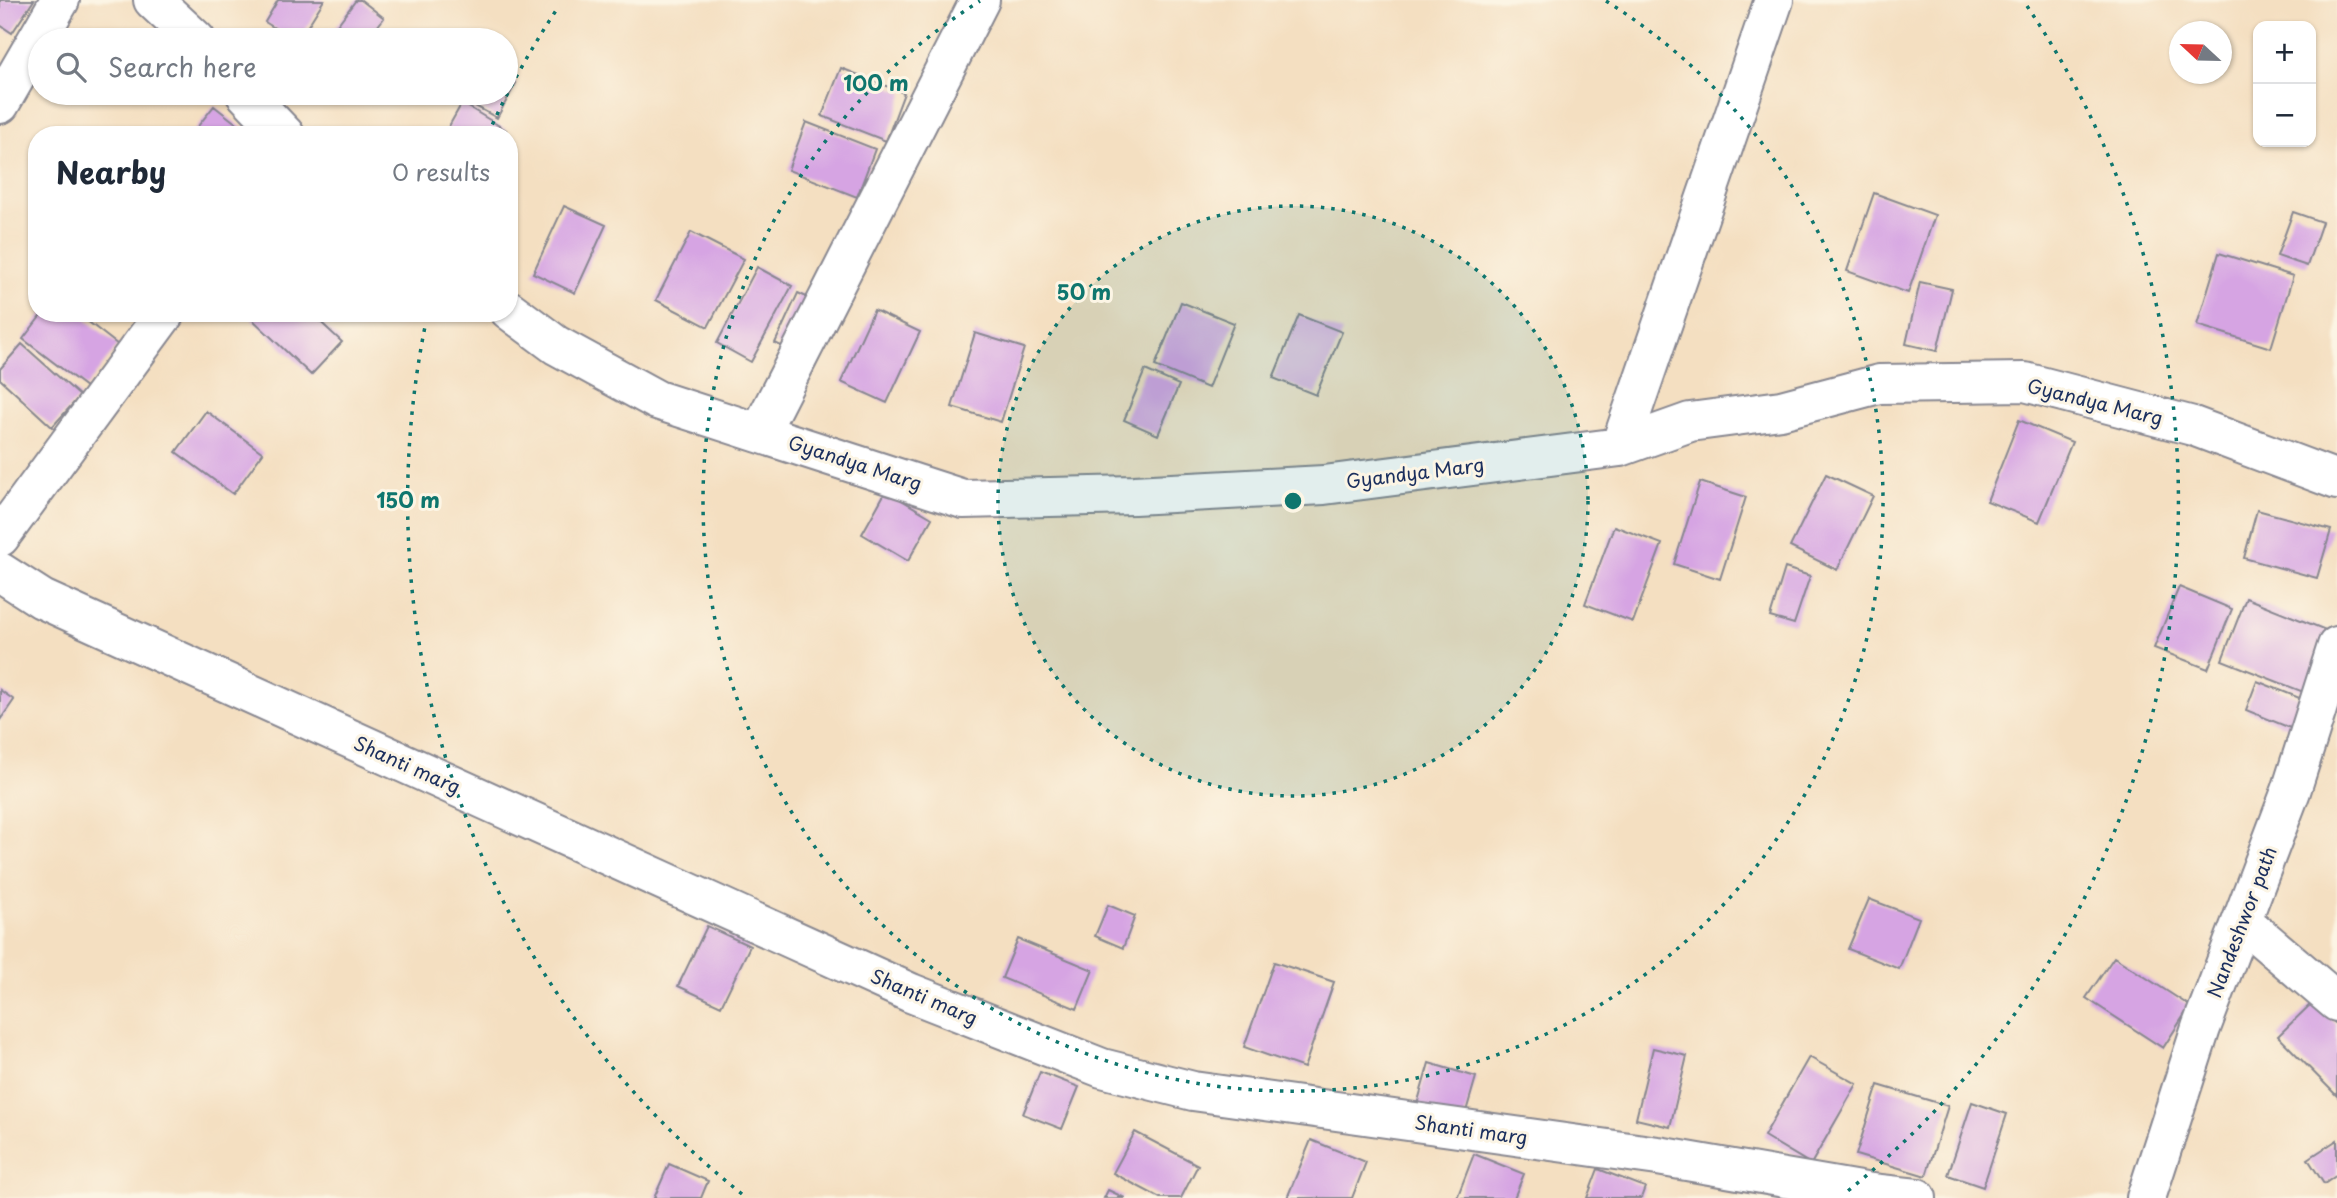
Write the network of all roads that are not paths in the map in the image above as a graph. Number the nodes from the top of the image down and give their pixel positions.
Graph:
1 (60, 0) edge
2 (153, 0) edge
3 (980, 0) edge
4 (1774, 0) edge
5 (44, 28) edge
6 (183, 28) edge
7 (28, 55) edge
8 (0, 104) edge
9 (256, 105) edge
10 (276, 126) edge
11 (518, 317) edge
12 (158, 322) edge
13 (760, 432) junction
14 (1620, 447) junction
15 (2337, 480) edge
16 (0, 537) edge
17 (0, 572) edge
18 (2337, 646) edge
19 (2242, 921) junction
20 (2337, 1002) edge
21 (1917, 1198) edge
22 (2146, 1198) edge

1 - 5 street
2 - 6 street
3 - 13 street
4 - 14 street
7 - 8 street
9 - 10 street
11 - 13 street, Gyandya Marg
12 - 16 street
13 - 14 street, Gyandya Marg
14 - 15 street, Gyandya Marg
17 - 21 street, Shanti marg
18 - 19 street, Nandeshwor path
19 - 20 street
19 - 22 street, Nandeshwor path

